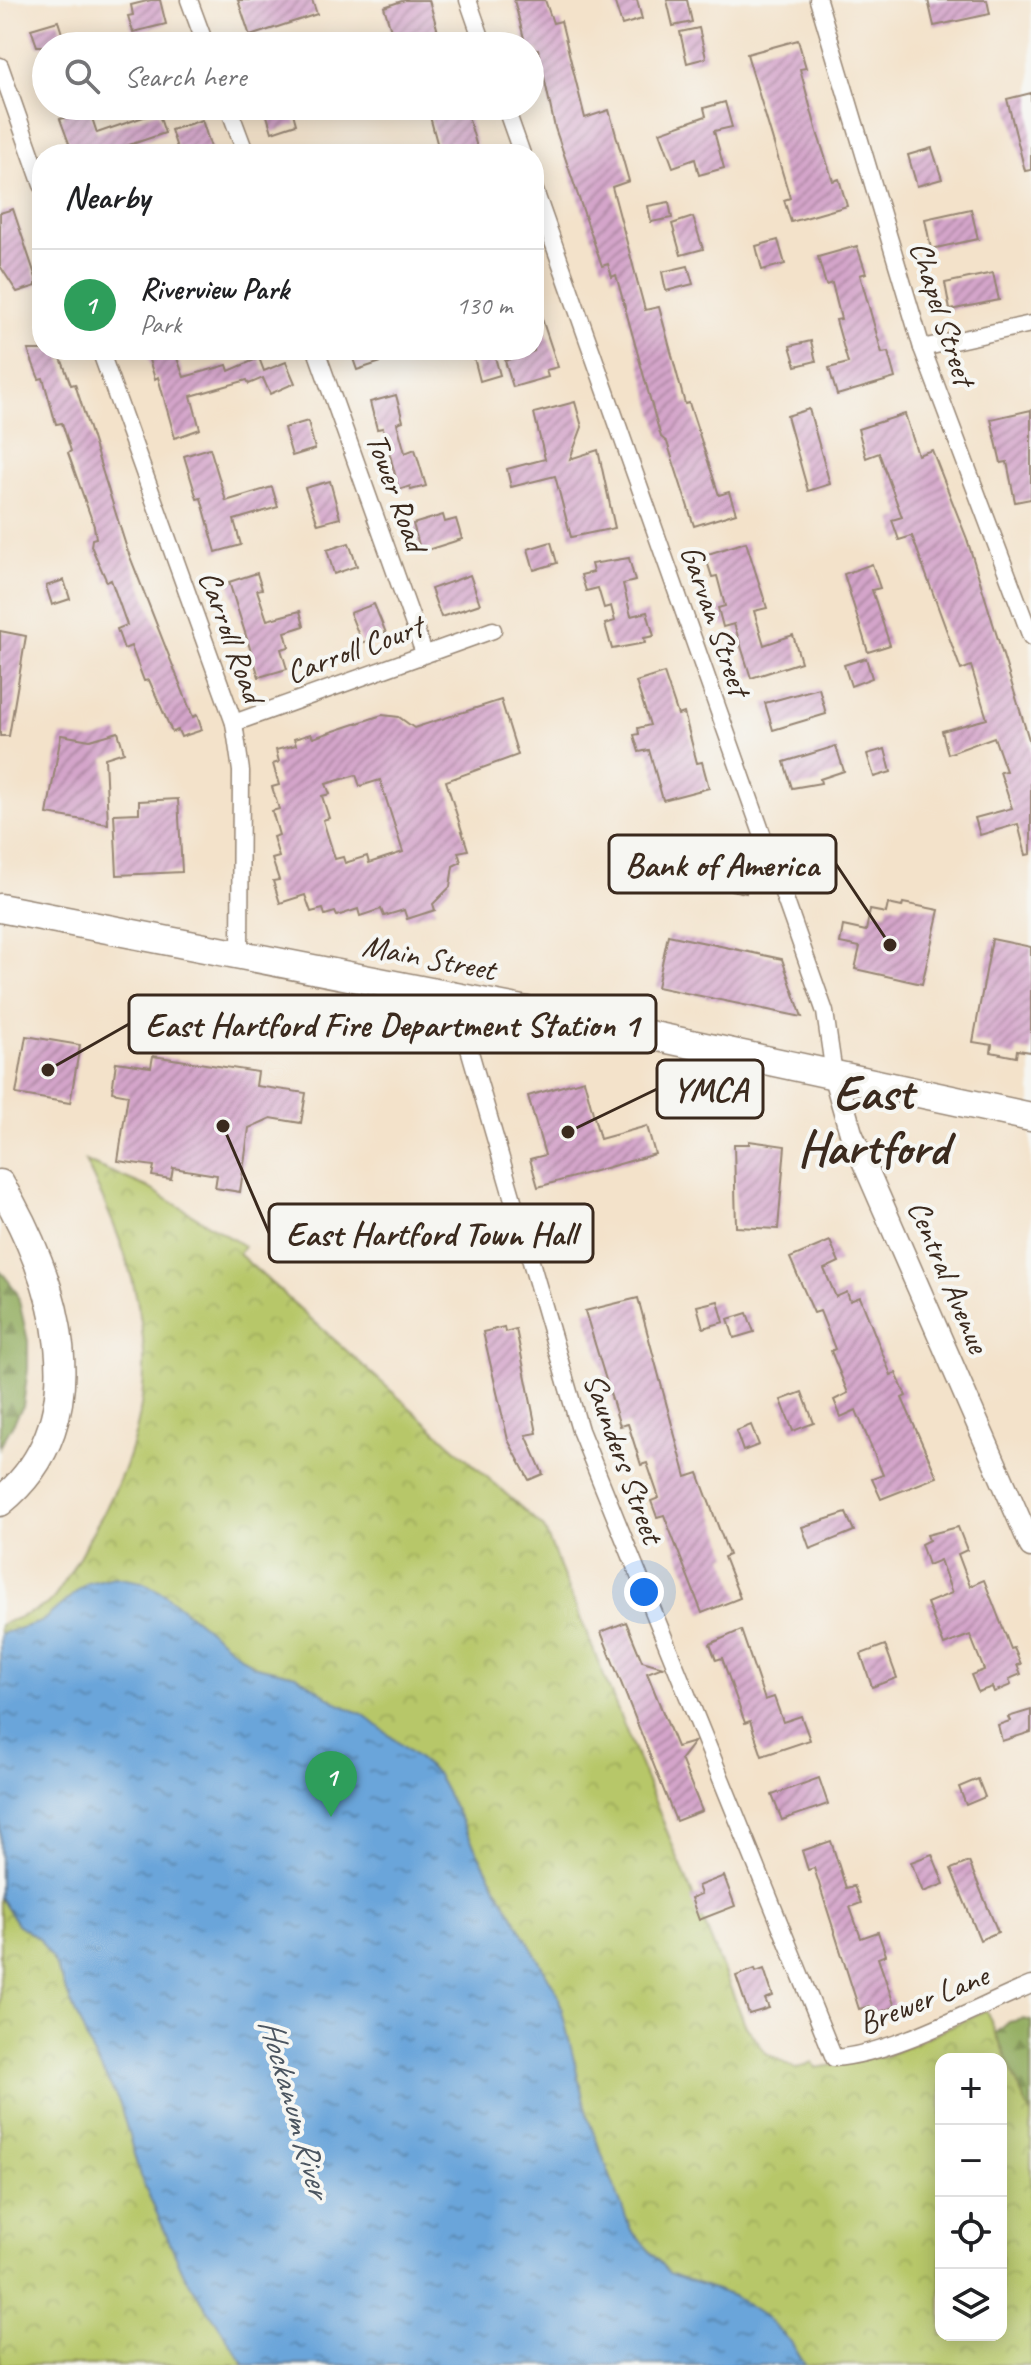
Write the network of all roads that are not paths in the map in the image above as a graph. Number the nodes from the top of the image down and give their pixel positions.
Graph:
1 (189, 0) edge
2 (468, 0) edge
3 (818, 0) edge
4 (201, 32) edge
5 (479, 32) edge
6 (0, 66) edge
7 (233, 120) edge
8 (510, 120) edge
9 (242, 144) edge
10 (518, 144) edge
11 (32, 157) edge
12 (544, 216) edge
13 (1031, 324) edge
14 (922, 348) junction
15 (104, 360) edge
16 (320, 360) edge
17 (493, 630) dead end
18 (1031, 637) edge
19 (424, 653) junction
20 (234, 723) junction
21 (0, 908) edge
22 (240, 954) junction
23 (454, 997) junction
24 (834, 1074) junction
25 (1031, 1117) edge
26 (0, 1184) edge
27 (0, 1502) edge
28 (1031, 1546) edge
29 (1031, 1985) edge
30 (834, 2058) joint

1 - 4 street
2 - 5 street
3 - 14 street, Chapel Street
6 - 11 street
7 - 9 street
8 - 10 street
12 - 24 street, Garvan Street
13 - 14 street
14 - 18 street, Chapel Street
15 - 20 street, Carroll Road
16 - 19 street, Tower Road
17 - 19 street, Carroll Court
19 - 20 street, Carroll Court
20 - 22 street, Carroll Road
21 - 22 highway, Main Street
22 - 23 highway, Main Street
23 - 24 highway, Main Street
23 - 30 street, Saunders Street
24 - 25 highway, Main Street
24 - 28 street, Central Avenue
26 - 27 highway
29 - 30 street, Brewer Lane

